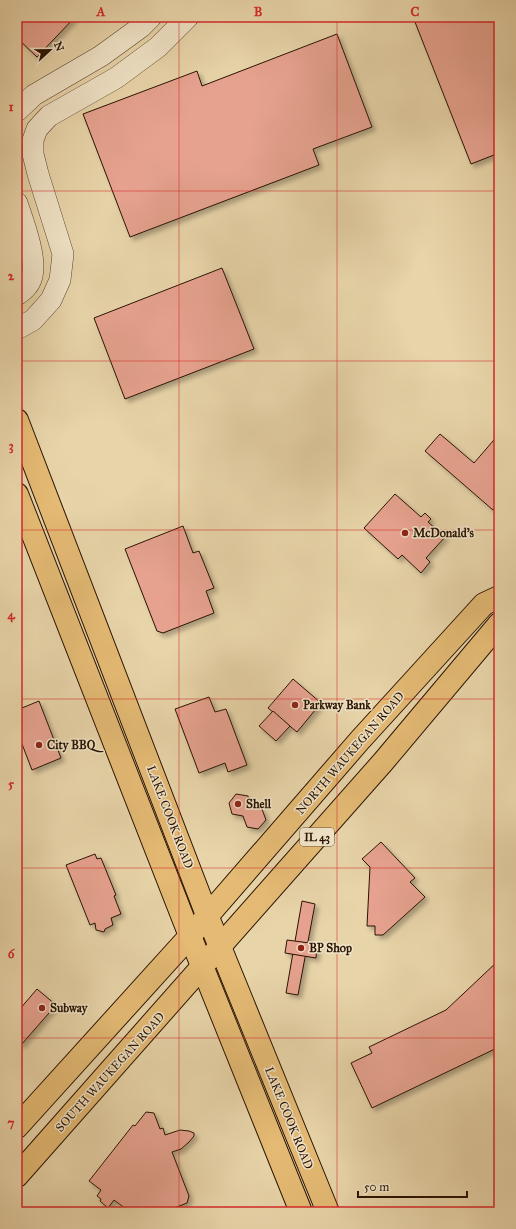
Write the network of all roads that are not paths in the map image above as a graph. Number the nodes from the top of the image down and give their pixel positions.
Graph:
1 (151, 17) edge
2 (188, 17) edge
3 (17, 111) edge
4 (17, 203) edge
5 (17, 295) edge
6 (17, 329) edge
7 (17, 420) edge
8 (17, 494) edge
9 (499, 597) edge
10 (499, 624) edge
11 (207, 915) junction
12 (190, 936) junction
13 (220, 946) junction
14 (202, 968) junction
15 (17, 1127) edge
16 (17, 1176) edge
17 (301, 1212) edge
18 (328, 1212) edge

1 - 3 street
2 - 6 street
4 - 5 street
7 - 11 main road, LAKE COOK ROAD
8 - 12 main road, LAKE COOK ROAD
9 - 11 main road, NORTH WAUKEGAN ROAD / IL 43
10 - 13 main road, IL 43
11 - 12 main road, IL 43
11 - 13 main road, LAKE COOK ROAD
12 - 14 main road, LAKE COOK ROAD
12 - 15 main road, IL 43
13 - 14 main road, IL 43
13 - 18 main road, LAKE COOK ROAD
14 - 16 main road, SOUTH WAUKEGAN ROAD / IL 43
14 - 17 main road, LAKE COOK ROAD

